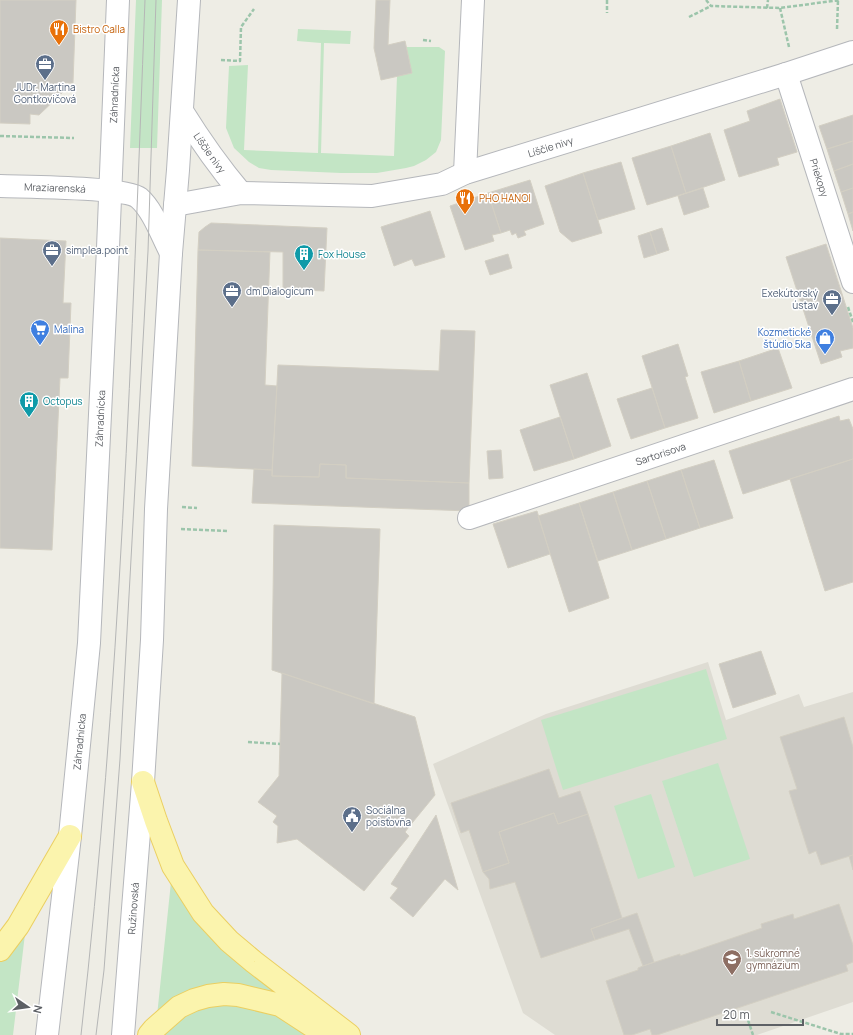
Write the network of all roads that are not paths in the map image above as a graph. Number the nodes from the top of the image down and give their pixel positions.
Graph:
1 (118, 0) edge
2 (188, 0) edge
3 (473, 0) edge
4 (853, 52) edge
5 (786, 74) junction
6 (182, 111) junction
7 (465, 173) junction
8 (0, 186) edge
9 (110, 190) junction
10 (241, 193) junction
11 (175, 205) junction
12 (171, 253) junction
13 (853, 282) edge
14 (853, 390) edge
15 (469, 518) dead end
16 (143, 782) junction
17 (70, 836) junction
18 (0, 950) edge
19 (47, 1035) edge
20 (123, 1035) edge
21 (149, 1035) edge
22 (326, 1035) edge
23 (349, 1035) edge

1 - 9 street, Záhradnícka
2 - 6 street
3 - 7 street
4 - 5 street, Líščie nivy
5 - 7 street, Líščie nivy
5 - 13 street, Priekopy
6 - 10 street, Líščie nivy
6 - 11 street
7 - 10 street, Líščie nivy
8 - 9 street, Mraziarenská
9 - 12 street, Mraziarenská
9 - 17 street, Záhradnícka
10 - 11 street, Líščie nivy
11 - 12 street
12 - 16 street
14 - 15 street, Sartorisova
16 - 20 street, Ružinovská
16 - 23 main road
17 - 18 main road
17 - 19 street
21 - 22 main road

